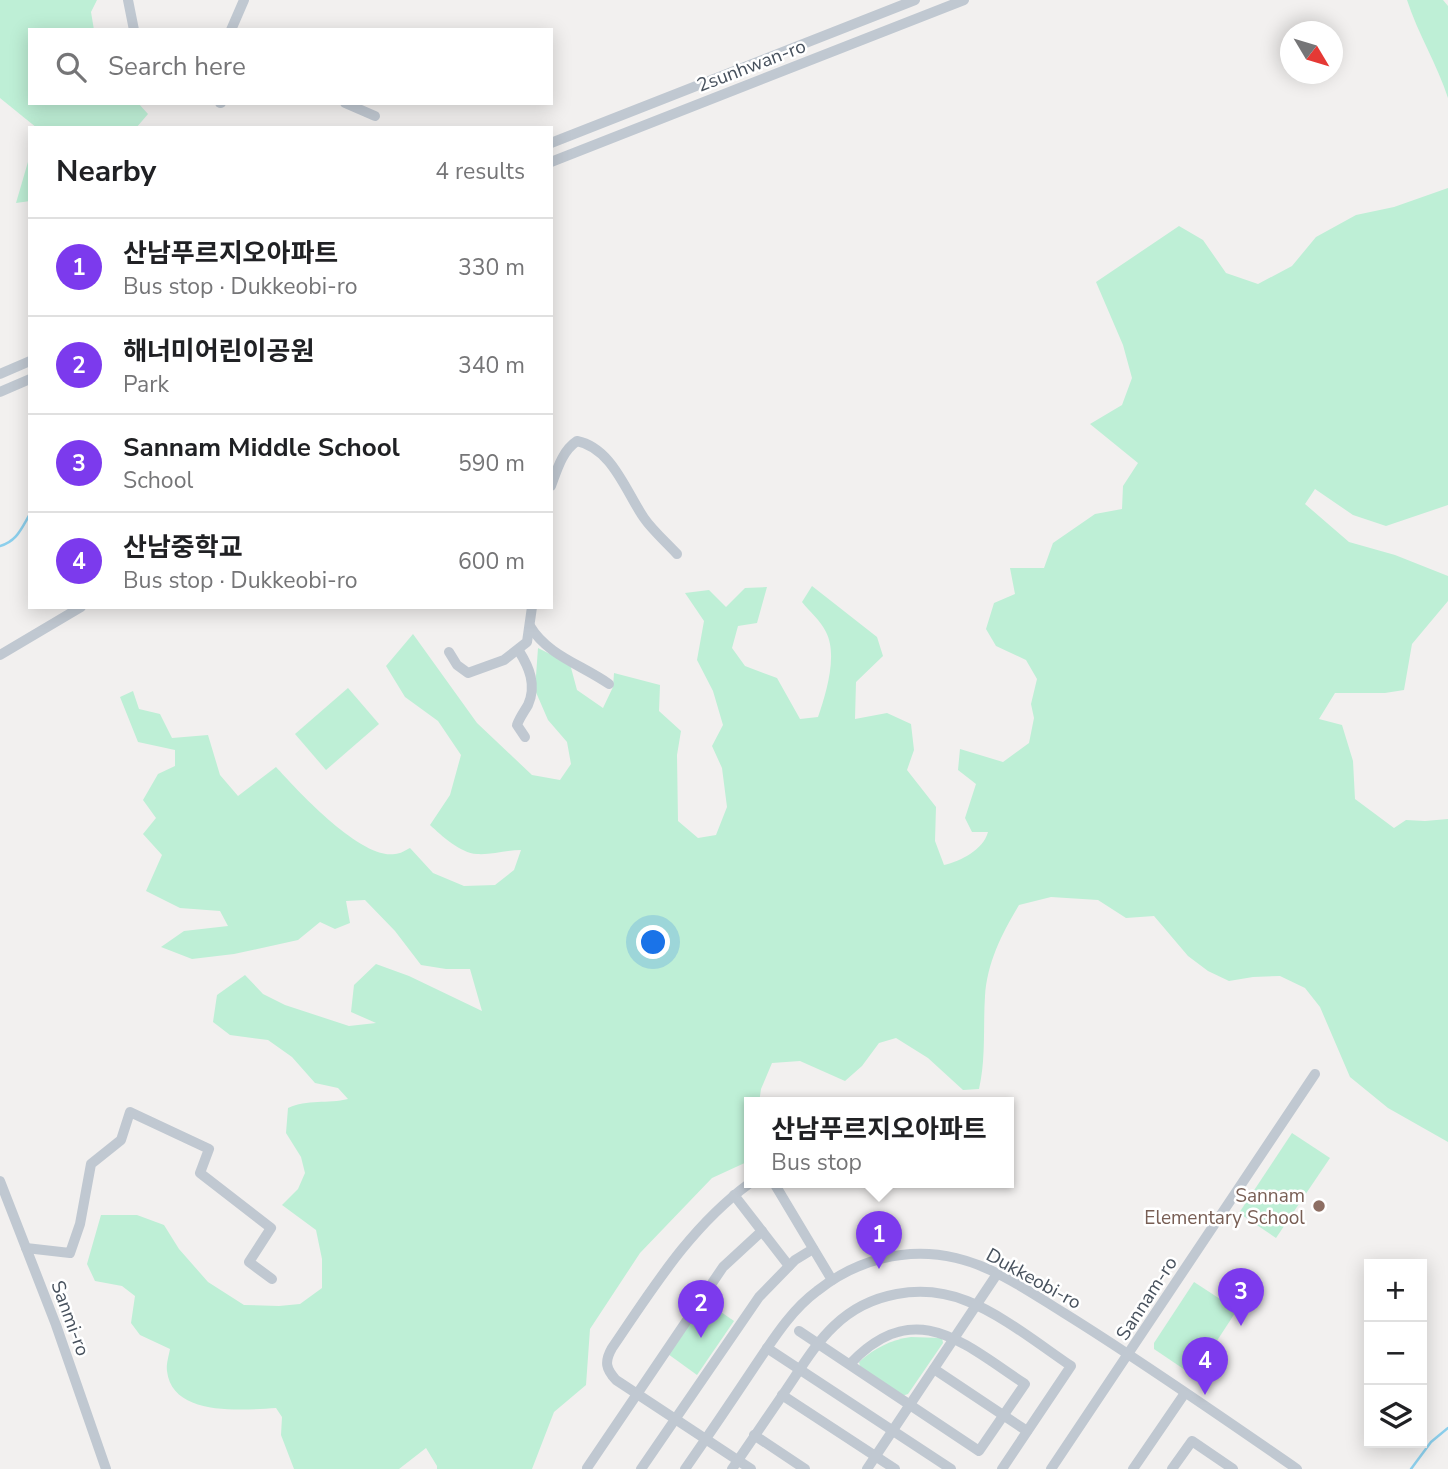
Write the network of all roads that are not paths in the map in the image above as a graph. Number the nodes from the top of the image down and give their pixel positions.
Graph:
1 (128, 0) edge
2 (244, 0) edge
3 (915, 0) edge
4 (964, 0) edge
5 (134, 28) edge
6 (232, 28) edge
7 (350, 105) edge
8 (375, 116) dead end
9 (553, 142) edge
10 (553, 161) edge
11 (28, 362) edge
12 (0, 374) edge
13 (28, 380) edge
14 (0, 392) edge
15 (553, 481) edge
16 (677, 554) dead end
17 (78, 609) edge
18 (532, 609) edge
19 (530, 626) junction
20 (519, 651) junction
21 (449, 652) dead end
22 (0, 655) edge
23 (609, 684) dead end
24 (525, 737) dead end
25 (1315, 1074) dead end
26 (0, 1181) edge
27 (744, 1188) edge
28 (777, 1188) edge
29 (734, 1195) junction
30 (762, 1231) junction
31 (26, 1248) junction
32 (813, 1249) junction
33 (789, 1266) junction
34 (998, 1274) junction
35 (272, 1279) dead end
36 (832, 1280) junction
37 (977, 1305) junction
38 (799, 1331) dead end
39 (955, 1337) junction
40 (818, 1344) junction
41 (767, 1348) junction
42 (1129, 1356) junction
43 (850, 1364) junction
44 (934, 1369) junction
45 (800, 1370) junction
46 (1185, 1393) junction
47 (638, 1394) junction
48 (782, 1395) junction
49 (910, 1405) junction
50 (1003, 1415) junction
51 (675, 1419) junction
52 (893, 1431) junction
53 (1027, 1431) junction
54 (754, 1436) junction
55 (705, 1439) junction
56 (876, 1456) junction
57 (735, 1465) edge
58 (587, 1468) edge
59 (106, 1469) edge
60 (641, 1469) edge
61 (685, 1469) edge
62 (751, 1469) edge
63 (805, 1469) edge
64 (867, 1469) edge
65 (895, 1469) edge
66 (951, 1469) edge
67 (1002, 1469) edge
68 (1051, 1469) edge
69 (1133, 1469) edge
70 (1172, 1469) edge
71 (1233, 1469) edge
72 (1297, 1469) edge

1 - 5 street
2 - 6 street
3 - 9 street, 2sunhwan-ro
4 - 10 street, 2sunhwan-ro
7 - 8 street
11 - 12 street
13 - 14 street
15 - 16 street
17 - 22 street
18 - 19 street
19 - 20 street
19 - 23 street
20 - 21 street
20 - 24 street
25 - 42 street, Sannam-ro
26 - 31 street, Sanmi-ro
27 - 29 street
28 - 32 street
29 - 30 street
29 - 47 street
30 - 33 street
30 - 47 street
31 - 35 street
31 - 59 street, Sanmi-ro
32 - 33 street
32 - 36 street
33 - 51 street
34 - 36 street, Dukkeobi-ro
34 - 37 street
34 - 42 street, Dukkeobi-ro
36 - 41 street, Dukkeobi-ro
37 - 39 street
37 - 40 street
37 - 53 street
38 - 40 street
39 - 43 street
39 - 44 street
39 - 50 street
40 - 43 street
40 - 45 street
41 - 45 street
41 - 55 street, Dukkeobi-ro
42 - 46 street, Dukkeobi-ro
42 - 68 street, Sannam-ro
43 - 49 street
44 - 49 street
44 - 50 street
45 - 48 street
45 - 52 street
46 - 69 street
46 - 72 street, Dukkeobi-ro
47 - 51 street
47 - 58 street
48 - 54 street
48 - 56 street
49 - 50 street
49 - 52 street
50 - 53 street
51 - 55 street
51 - 60 street
52 - 56 street
52 - 66 street
53 - 67 street
54 - 57 street
54 - 63 street
55 - 57 street
55 - 61 street, Dukkeobi-ro
56 - 64 street
56 - 65 street
57 - 62 street
70 - 71 street

